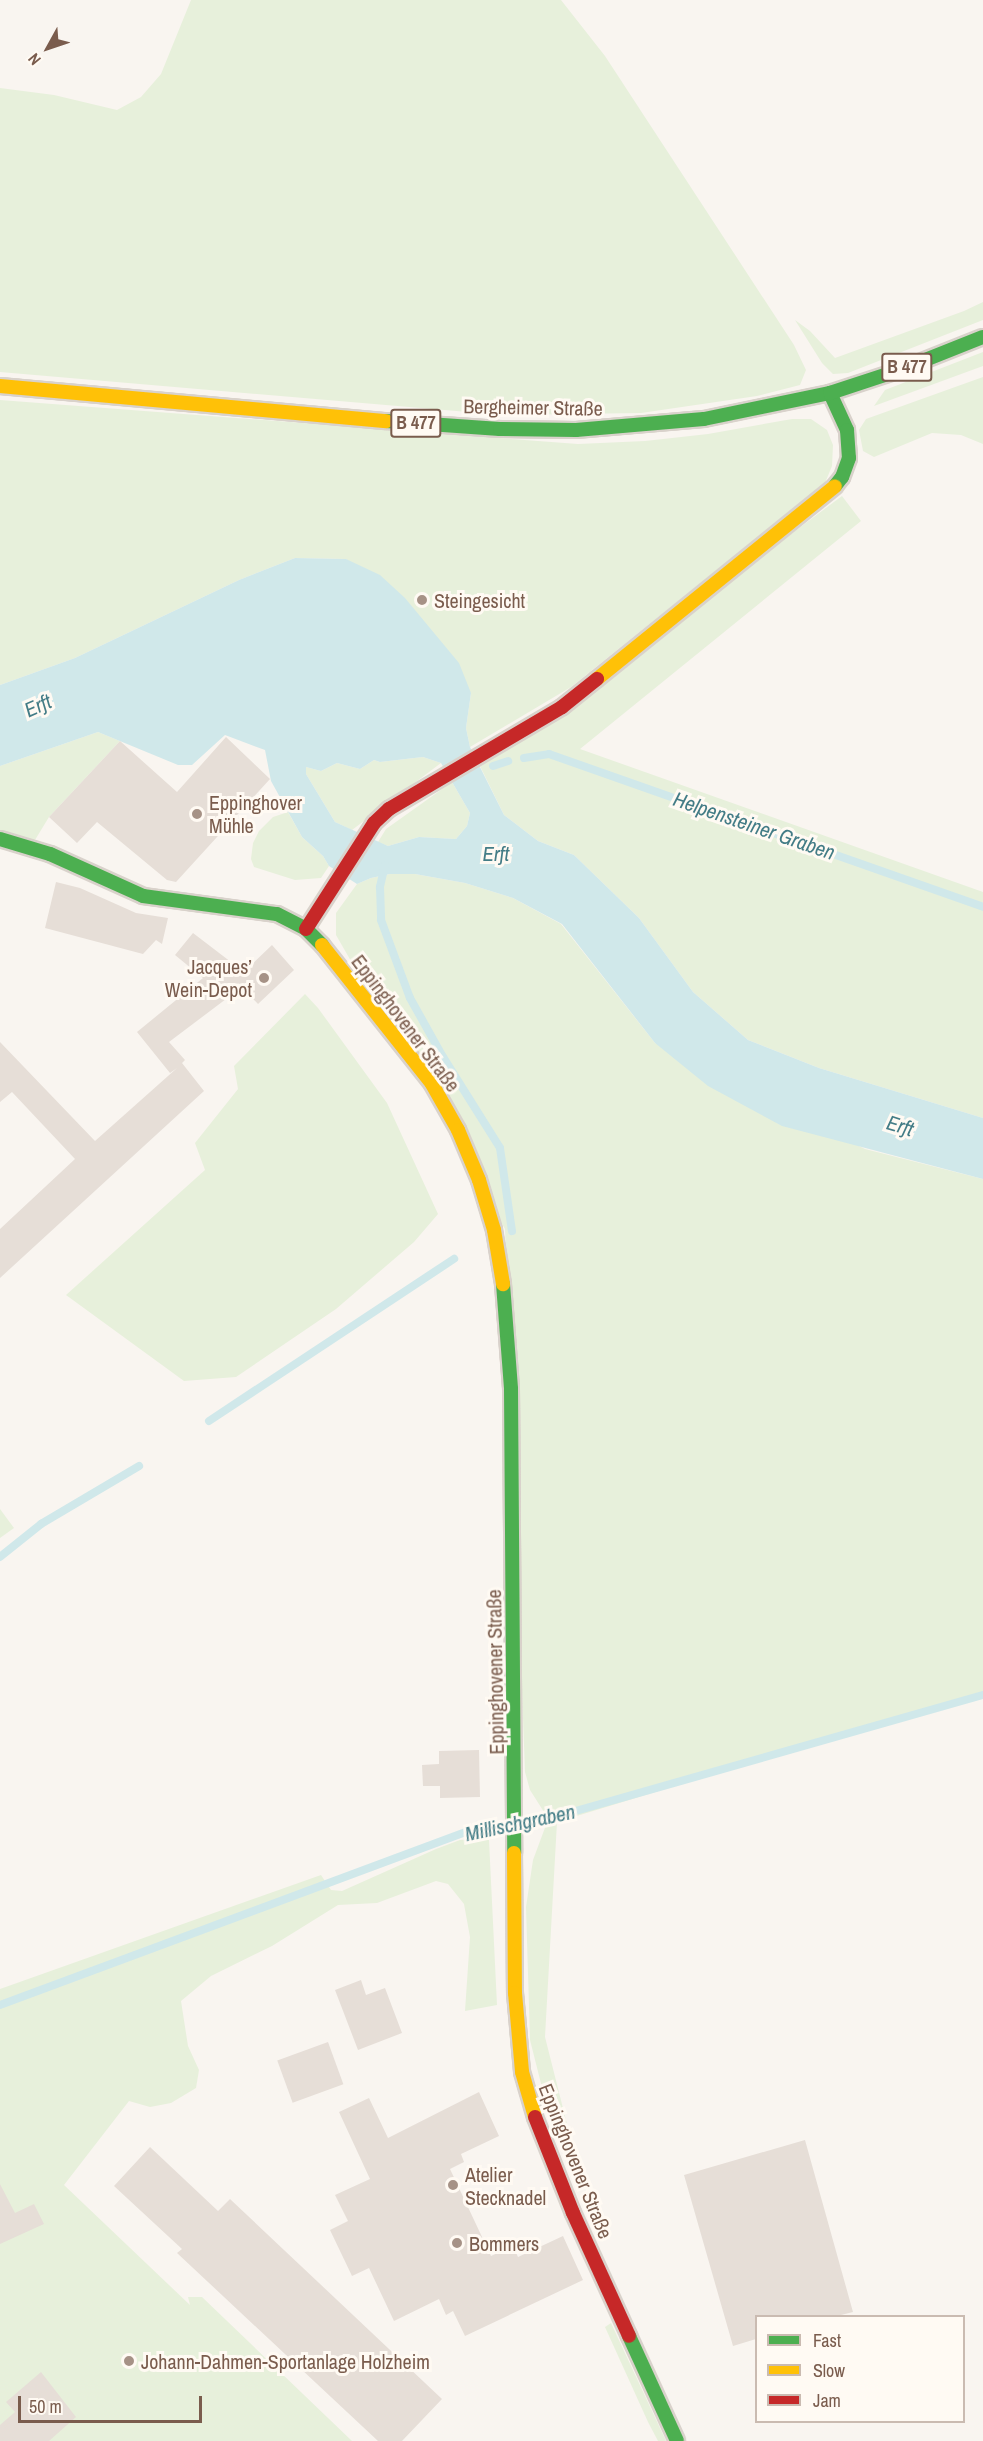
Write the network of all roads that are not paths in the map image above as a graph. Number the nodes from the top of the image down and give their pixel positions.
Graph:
1 (983, 337) edge
2 (0, 386) edge
3 (830, 393) junction
4 (0, 839) edge
5 (306, 929) junction
6 (677, 2441) edge

1 - 3 main road, Bergheimer Straße / B 477
2 - 3 main road, Bergheimer Straße / B 477
3 - 5 main road
4 - 5 main road, Eppinghovener Straße
5 - 6 main road, Eppinghovener Straße

